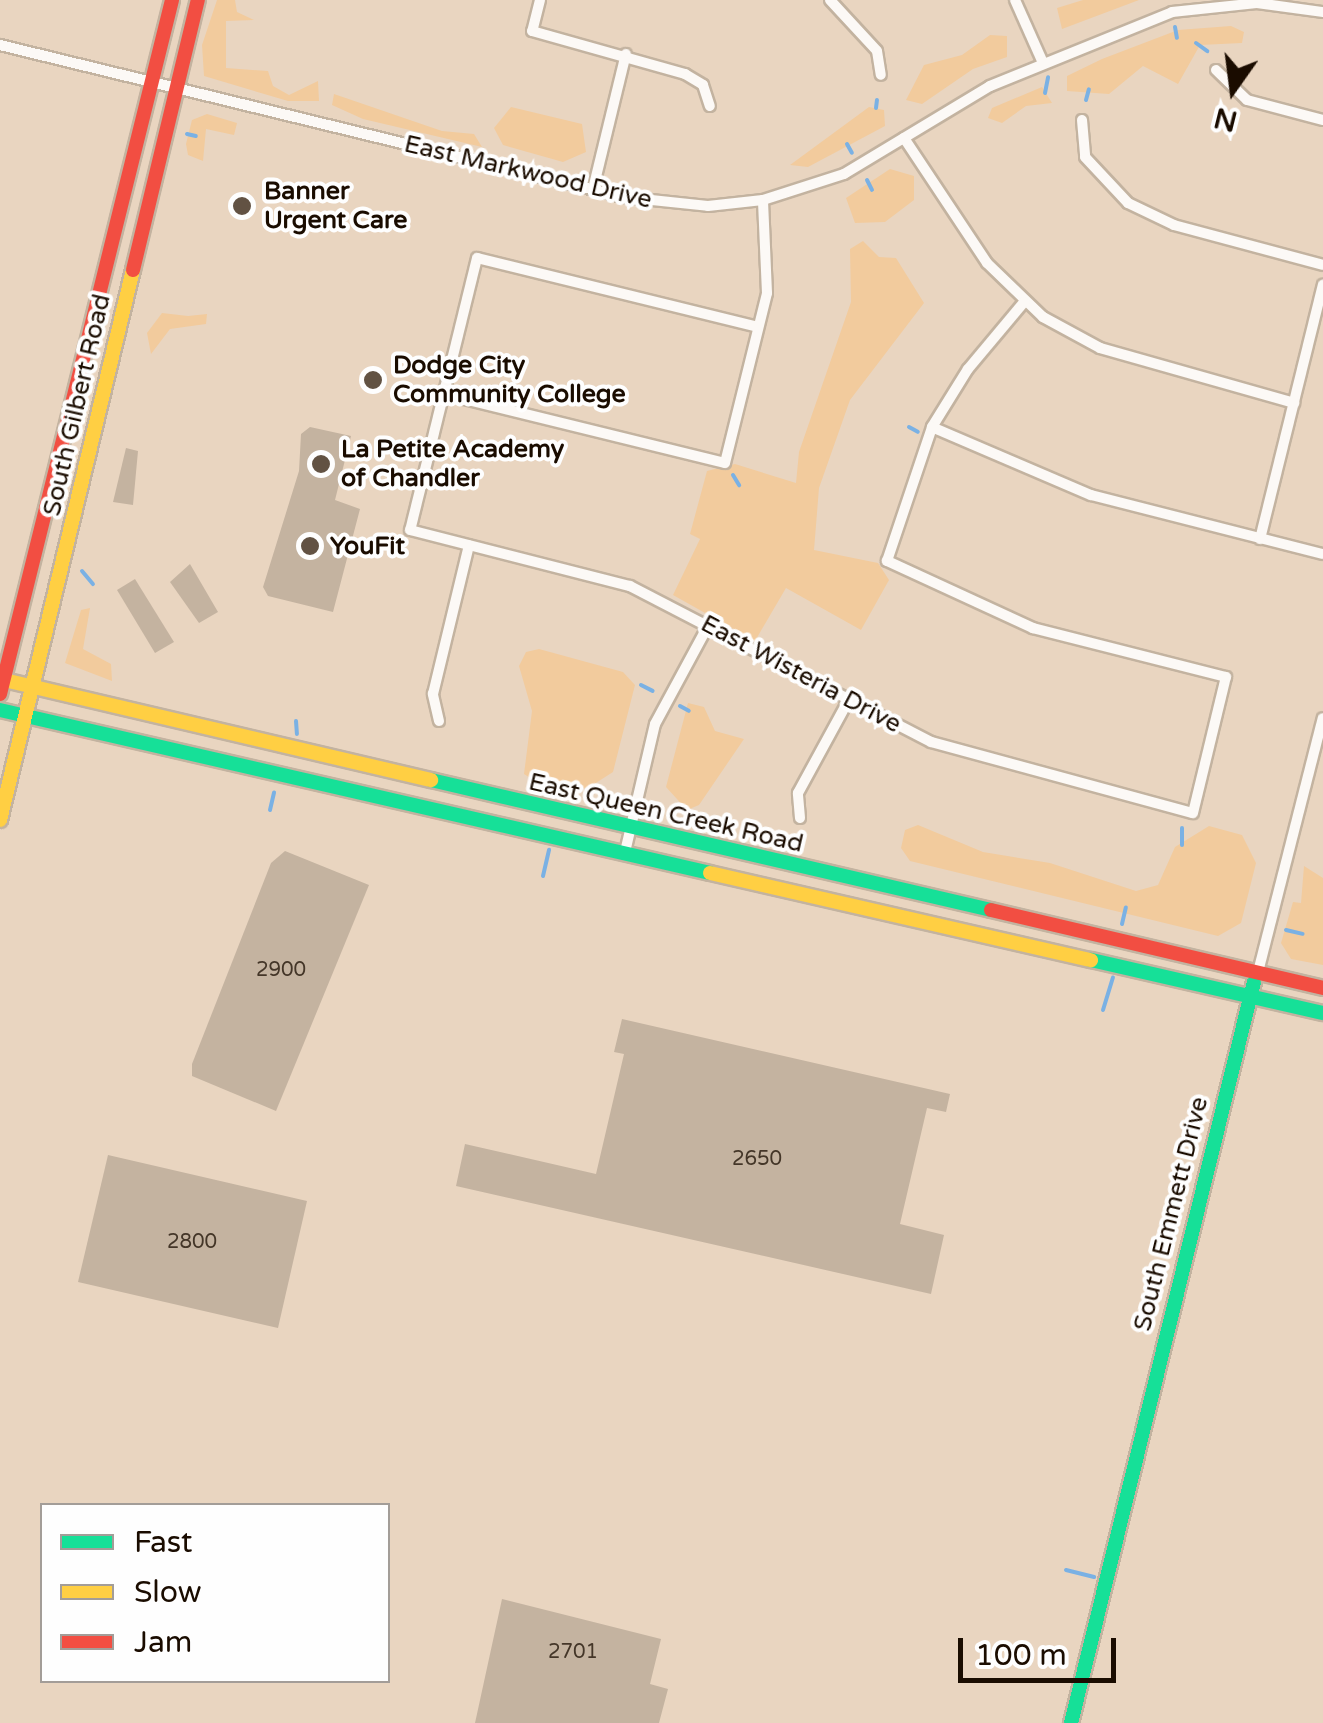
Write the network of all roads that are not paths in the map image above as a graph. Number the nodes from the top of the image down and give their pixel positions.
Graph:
1 (172, 0) edge
2 (198, 0) edge
3 (540, 0) edge
4 (830, 0) edge
5 (1015, 0) edge
6 (1283, 2) edge
7 (1170, 6) edge
8 (1323, 12) edge
9 (0, 45) edge
10 (626, 54) junction
11 (1043, 63) junction
12 (1216, 70) dead end
13 (881, 75) dead end
14 (154, 82) junction
15 (176, 88) junction
16 (710, 106) dead end
17 (1082, 120) dead end
18 (1323, 120) edge
19 (904, 138) junction
20 (593, 189) junction
21 (764, 200) junction
22 (1323, 266) edge
23 (1323, 286) edge
24 (1024, 302) junction
25 (758, 327) junction
26 (444, 394) junction
27 (1294, 402) junction
28 (932, 427) junction
29 (1260, 538) junction
30 (469, 544) junction
31 (1323, 554) edge
32 (709, 624) junction
33 (1, 684) edge
34 (32, 686) junction
35 (847, 703) junction
36 (0, 710) edge
37 (26, 716) junction
38 (1323, 718) edge
39 (439, 722) dead end
40 (317, 756) junction
41 (311, 779) junction
42 (800, 818) dead end
43 (0, 820) edge
44 (630, 828) junction
45 (625, 852) junction
46 (1253, 983) junction
47 (1323, 988) edge
48 (1323, 1013) edge
49 (1071, 1723) edge

1 - 14 main road, South Gilbert Road
2 - 15 main road, South Gilbert Road
3 - 10 street
4 - 13 street
5 - 11 street
6 - 7 street, East Markwood Drive
6 - 8 street, East Markwood Drive
7 - 11 street, East Markwood Drive
9 - 14 street, East Markwood Drive
10 - 16 street
10 - 20 street
11 - 19 street, East Markwood Drive
12 - 18 street
14 - 15 street, East Markwood Drive
14 - 33 main road, South Gilbert Road
15 - 20 street, East Markwood Drive
15 - 34 main road, South Gilbert Road
17 - 22 street
19 - 21 street, East Markwood Drive
19 - 24 street
20 - 21 street, East Markwood Drive
21 - 25 street
23 - 27 street
24 - 27 street
24 - 28 street
25 - 26 street
25 - 26 street
26 - 30 street, East Wisteria Drive
27 - 29 street
28 - 29 street
28 - 35 street, East Wisteria Drive
29 - 31 street
30 - 32 street, East Wisteria Drive
30 - 39 street
32 - 35 street, East Wisteria Drive
32 - 44 street
33 - 34 main road, East Queen Creek Road
34 - 37 main road, South Gilbert Road
34 - 40 main road, East Queen Creek Road
35 - 42 street
36 - 37 main road, East Queen Creek Road
37 - 41 main road, East Queen Creek Road
37 - 43 main road, South Gilbert Road
38 - 46 street, South Emmett Drive
40 - 41 main road
40 - 44 main road, East Queen Creek Road
41 - 45 main road, East Queen Creek Road
44 - 45 street
44 - 46 main road, East Queen Creek Road
45 - 46 main road, East Queen Creek Road
46 - 47 main road, East Queen Creek Road
46 - 48 main road, East Queen Creek Road
46 - 49 main road, South Emmett Drive

